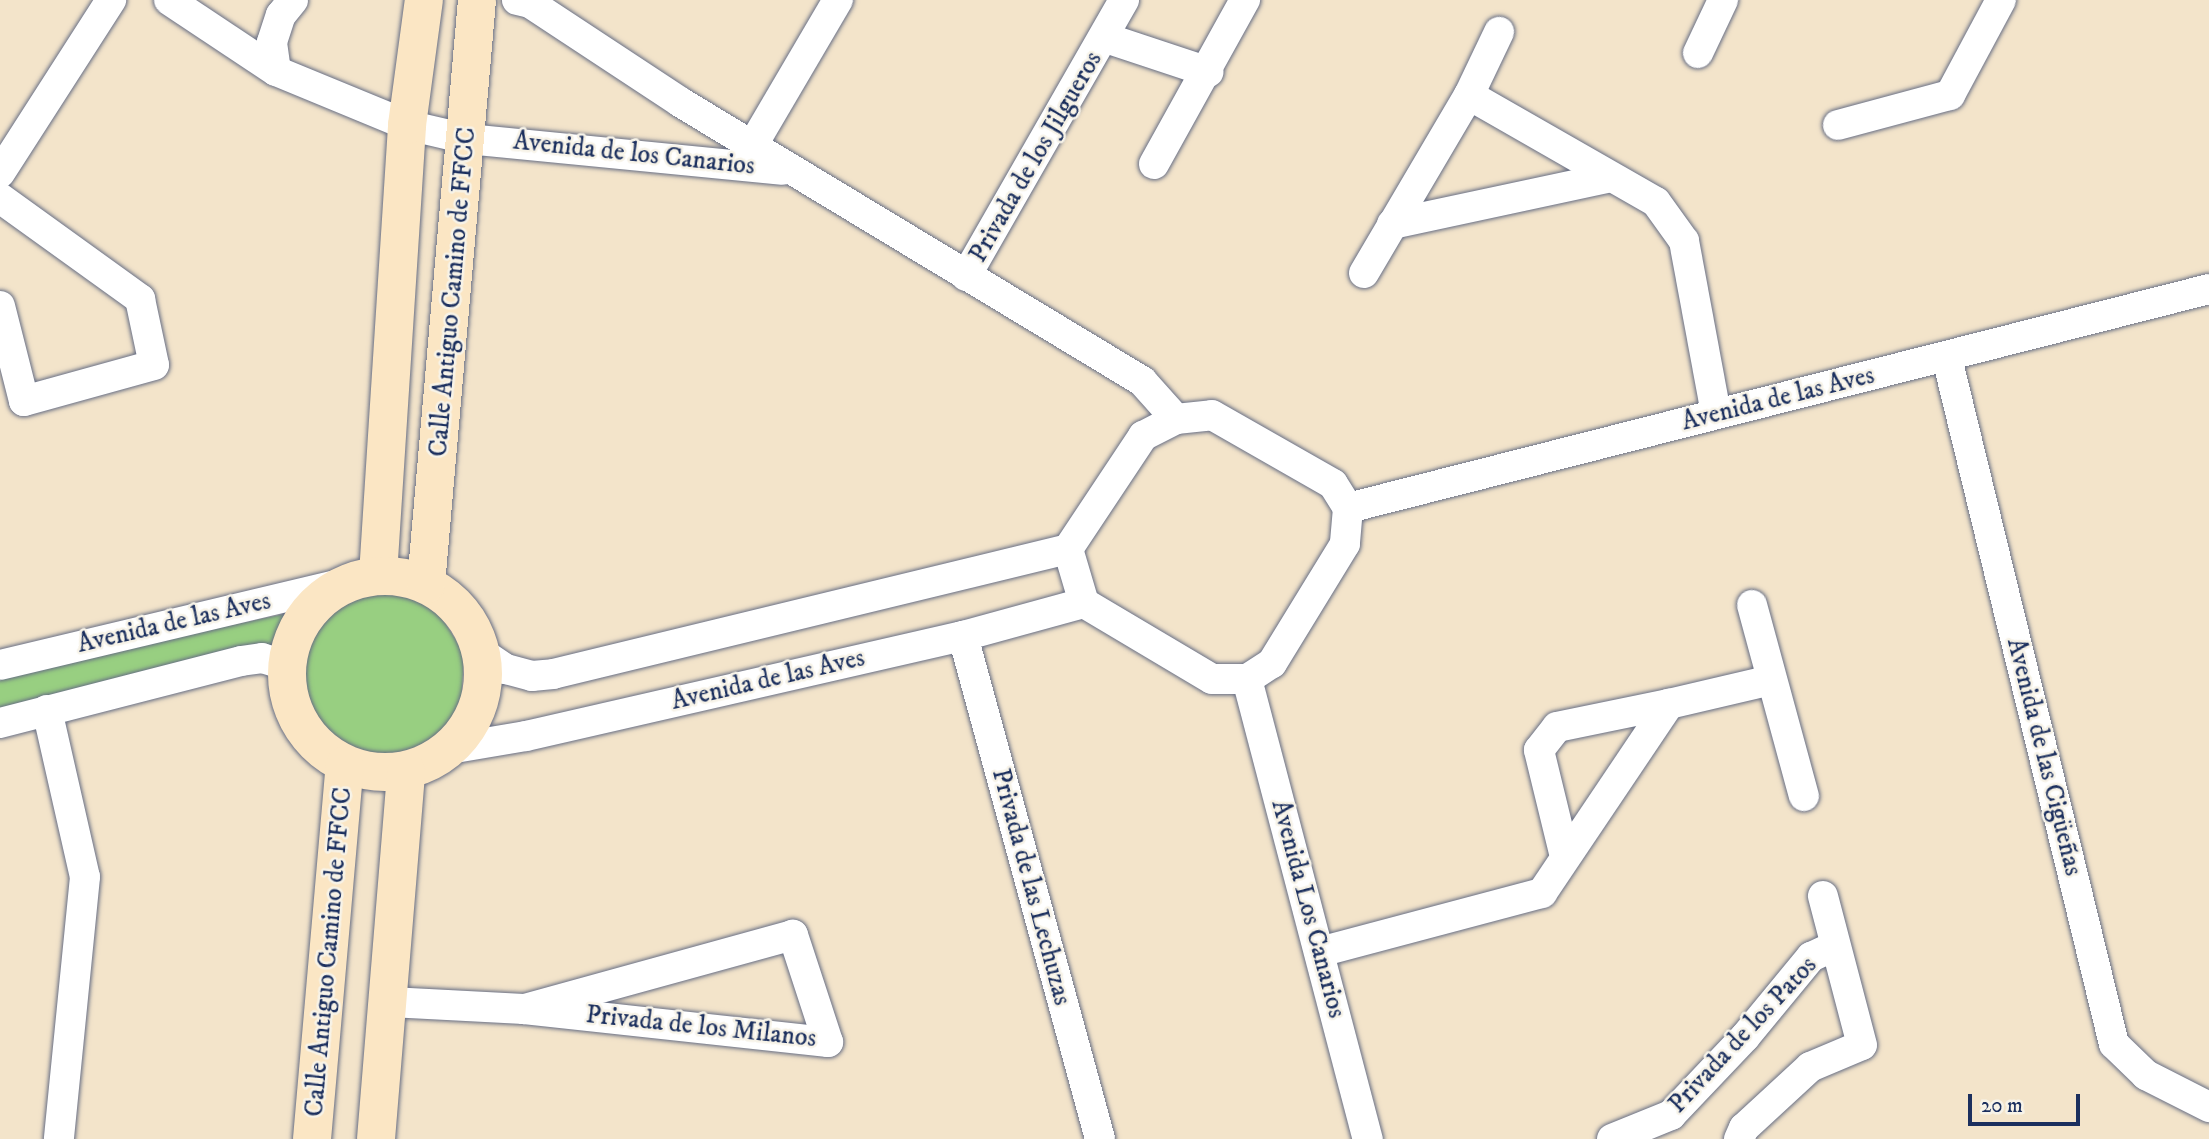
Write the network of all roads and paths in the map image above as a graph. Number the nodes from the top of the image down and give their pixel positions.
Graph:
1 (111, 0) edge
2 (169, 0) edge
3 (293, 0) edge
4 (424, 0) edge
5 (477, 0) edge
6 (517, 0) edge
7 (838, 0) edge
8 (1124, 0) edge
9 (1245, 0) edge
10 (1723, 0) edge
11 (2001, 0) edge
12 (1499, 32) dead end
13 (1106, 38) junction
14 (1698, 53) dead end
15 (276, 71) junction
16 (1208, 72) junction
17 (1469, 96) junction
18 (680, 102) junction
19 (407, 125) junction
20 (1838, 125) dead end
21 (467, 139) junction
22 (748, 154) junction
23 (675, 156) junction
24 (1154, 164) dead end
25 (0, 173) edge
26 (1611, 177) junction
27 (0, 198) edge
28 (1392, 224) junction
29 (1364, 273) dead end
30 (966, 276) junction
31 (2209, 289) edge
32 (0, 306) edge
33 (1947, 358) junction
34 (1716, 413) junction
35 (1177, 419) junction
36 (1348, 508) junction
37 (1068, 549) junction
38 (363, 579) junction
39 (426, 584) junction
40 (1084, 603) junction
41 (1752, 605) dead end
42 (963, 636) junction
43 (482, 653) junction
44 (0, 665) edge
45 (288, 673) junction
46 (1247, 679) junction
47 (1771, 680) junction
48 (1669, 704) junction
49 (47, 710) junction
50 (0, 723) edge
51 (449, 749) junction
52 (345, 765) junction
53 (406, 771) junction
54 (1804, 796) dead end
55 (1565, 857) junction
56 (1823, 896) dead end
57 (1835, 946) junction
58 (1320, 952) junction
59 (390, 1002) junction
60 (524, 1009) junction
61 (2209, 1107) edge
62 (1626, 1137) edge
63 (59, 1139) edge
64 (312, 1139) edge
65 (376, 1139) edge
66 (1100, 1139) edge
67 (1368, 1139) edge
68 (1739, 1139) edge

1 - 25 street
2 - 15 street, Avenida de los Canarios
3 - 15 street
4 - 19 main road, Calle Antiguo Camino de FFCC
5 - 21 main road, Calle Antiguo Camino de FFCC
6 - 18 street, Avenida de los Canarios
7 - 22 street
8 - 13 street, Privada de los Jilgueros
9 - 16 street
10 - 14 street
11 - 20 street
12 - 17 street
13 - 16 street, Privada de los Jilgueros
13 - 30 street, Privada de los Jilgueros
15 - 19 street, Avenida de los Canarios
16 - 24 street
17 - 26 street
17 - 28 street
18 - 22 street, Avenida de los Canarios
18 - 23 street
19 - 21 street, Avenida de los Canarios
19 - 38 main road, Calle Antiguo Camino de FFCC
21 - 23 street, Avenida de los Canarios
21 - 39 main road, Calle Antiguo Camino de FFCC
22 - 23 street, Avenida de los Canarios
22 - 30 street, Avenida de los Canarios
26 - 28 street
26 - 34 street
27 - 32 street
28 - 29 street
30 - 35 street, Avenida de los Canarios
31 - 33 street, Avenida de las Aves
33 - 34 street, Avenida de las Aves
33 - 61 street, Avenida de las Cigüeñas
34 - 36 street, Avenida de las Aves
35 - 36 street
35 - 37 street
36 - 46 street
37 - 40 street
37 - 43 street
38 - 39 main road
38 - 44 street, Avenida de las Aves
38 - 45 main road
39 - 43 main road
40 - 42 street, Avenida de las Aves
40 - 46 street
41 - 47 street
42 - 51 street, Avenida de las Aves
42 - 66 street, Privada de las Lechuzas
43 - 51 main road
45 - 49 street, Avenida de las Aves
45 - 52 main road
46 - 58 street, Avenida Los Canarios
47 - 48 street
47 - 54 street
48 - 55 street
48 - 55 street
49 - 50 street, Avenida de las Aves
49 - 63 street
51 - 53 main road
52 - 53 main road
52 - 64 main road, Calle Antiguo Camino de FFCC
53 - 59 main road
55 - 58 street
56 - 57 street
57 - 62 street, Privada de los Patos
57 - 68 street
58 - 67 street, Avenida Los Canarios
59 - 60 street, Privada de los Milanos
59 - 65 main road
60 - 60 street, Privada de los Milanos

